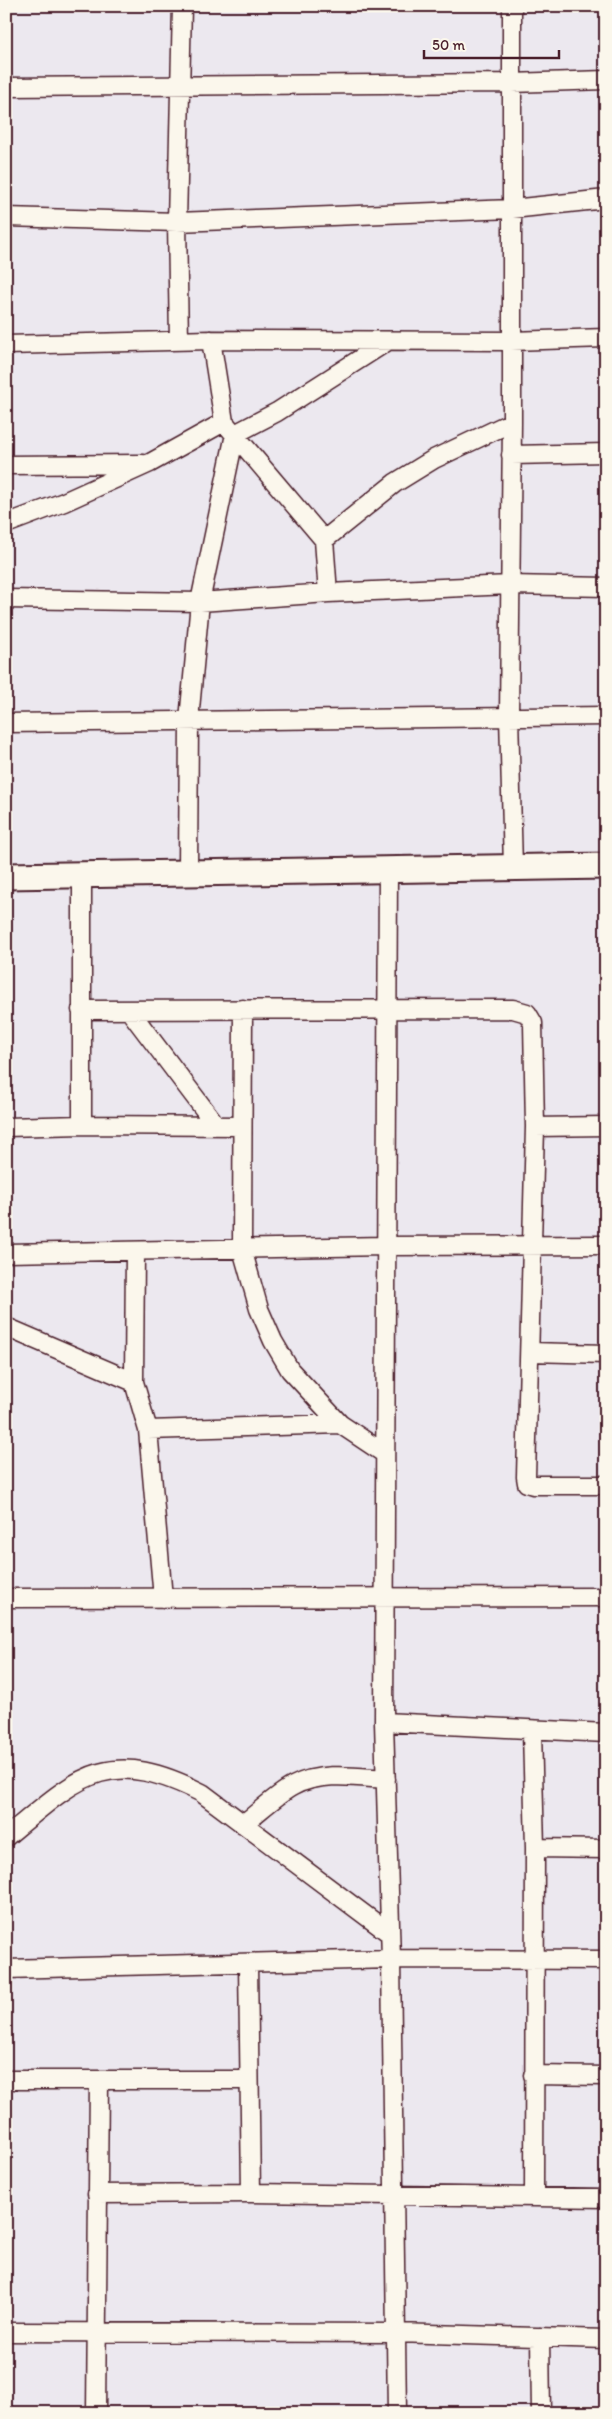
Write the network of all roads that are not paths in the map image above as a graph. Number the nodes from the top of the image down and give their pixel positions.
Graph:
1 (182, 6) edge
2 (512, 6) edge
3 (606, 80) edge
4 (511, 83) junction
5 (181, 86) junction
6 (6, 87) edge
7 (606, 199) edge
8 (512, 209) junction
9 (6, 217) edge
10 (177, 222) junction
11 (606, 338) edge
12 (211, 340) junction
13 (179, 341) junction
14 (388, 341) junction
15 (511, 341) junction
16 (6, 344) edge
17 (512, 422) junction
18 (229, 428) junction
19 (606, 453) edge
20 (511, 455) junction
21 (150, 464) junction
22 (6, 465) edge
23 (6, 524) edge
24 (324, 540) junction
25 (510, 585) junction
26 (606, 587) edge
27 (328, 593) junction
28 (6, 600) edge
29 (200, 602) junction
30 (509, 716) junction
31 (606, 716) edge
32 (189, 720) junction
33 (6, 723) edge
34 (606, 866) edge
35 (513, 867) junction
36 (388, 870) junction
37 (188, 872) junction
38 (82, 874) junction
39 (6, 876) edge
40 (389, 1008) junction
41 (243, 1009) junction
42 (81, 1010) junction
43 (129, 1010) junction
44 (82, 1125) junction
45 (216, 1125) junction
46 (242, 1126) junction
47 (606, 1126) edge
48 (6, 1127) edge
49 (535, 1127) junction
50 (606, 1245) edge
51 (385, 1246) junction
52 (533, 1246) junction
53 (242, 1249) junction
54 (135, 1251) junction
55 (6, 1253) edge
56 (6, 1327) edge
57 (530, 1352) junction
58 (606, 1354) edge
59 (134, 1382) junction
60 (340, 1424) junction
61 (148, 1430) junction
62 (385, 1454) junction
63 (606, 1485) edge
64 (606, 1597) edge
65 (6, 1598) edge
66 (163, 1598) junction
67 (385, 1599) junction
68 (384, 1722) junction
69 (532, 1731) junction
70 (606, 1733) edge
71 (386, 1779) junction
72 (244, 1824) junction
73 (6, 1837) edge
74 (535, 1848) junction
75 (606, 1848) edge
76 (389, 1933) junction
77 (391, 1959) junction
78 (533, 1960) junction
79 (606, 1960) edge
80 (248, 1963) junction
81 (6, 1969) edge
82 (533, 2075) junction
83 (606, 2076) edge
84 (6, 2080) edge
85 (249, 2080) junction
86 (99, 2081) junction
87 (251, 2193) junction
88 (97, 2194) junction
89 (394, 2196) junction
90 (534, 2196) junction
91 (606, 2198) edge
92 (96, 2331) junction
93 (6, 2332) edge
94 (395, 2333) junction
95 (540, 2337) junction
96 (606, 2339) edge
97 (96, 2413) edge
98 (397, 2413) edge
99 (541, 2413) edge

1 - 5 street
2 - 4 street
3 - 4 street
4 - 5 street
4 - 8 street
5 - 6 street
5 - 10 street
7 - 8 street
8 - 10 street
8 - 15 street
9 - 10 street
10 - 13 street
11 - 15 street
12 - 13 street
12 - 14 street
12 - 18 street
13 - 16 street
14 - 15 street
14 - 18 street
15 - 17 street
17 - 20 street
17 - 24 street
18 - 21 street
18 - 24 street
18 - 29 street
19 - 20 street
20 - 25 street
21 - 22 street
21 - 23 street
24 - 27 street
25 - 26 street
25 - 27 street
25 - 30 street
27 - 29 street
28 - 29 street
29 - 32 street
30 - 31 street
30 - 32 street
30 - 35 street
32 - 33 street
32 - 37 street
34 - 35 street
35 - 36 street
36 - 37 street
36 - 40 street
37 - 38 street
38 - 39 street
38 - 42 street
40 - 41 street
40 - 49 street
40 - 51 street
41 - 43 street
41 - 46 street
42 - 43 street
42 - 44 street
43 - 45 street
44 - 45 street
44 - 48 street
45 - 46 street
46 - 53 street
47 - 49 street
49 - 52 street
50 - 52 street
51 - 52 street
51 - 53 street
51 - 62 street
52 - 57 street
53 - 54 street
53 - 60 street
54 - 55 street
54 - 59 street
56 - 59 street
57 - 58 street
57 - 63 street
59 - 61 street
60 - 61 street
60 - 62 street
61 - 66 street
62 - 67 street
64 - 67 street
65 - 66 street
66 - 67 street
67 - 68 street
68 - 69 street
68 - 71 street
69 - 70 street
69 - 74 street
71 - 72 street
71 - 76 street
72 - 73 street
72 - 76 street
74 - 75 street
74 - 78 street
76 - 77 street
77 - 78 street
77 - 80 street
77 - 89 street
78 - 79 street
78 - 82 street
80 - 81 street
80 - 85 street
82 - 83 street
82 - 90 street
84 - 86 street
85 - 86 street
85 - 87 street
86 - 88 street
87 - 88 street
87 - 89 street
88 - 92 street
89 - 90 street
89 - 94 street
90 - 91 street
92 - 93 street
92 - 94 street
92 - 97 street
94 - 95 street
94 - 98 street
95 - 96 street
95 - 99 street

